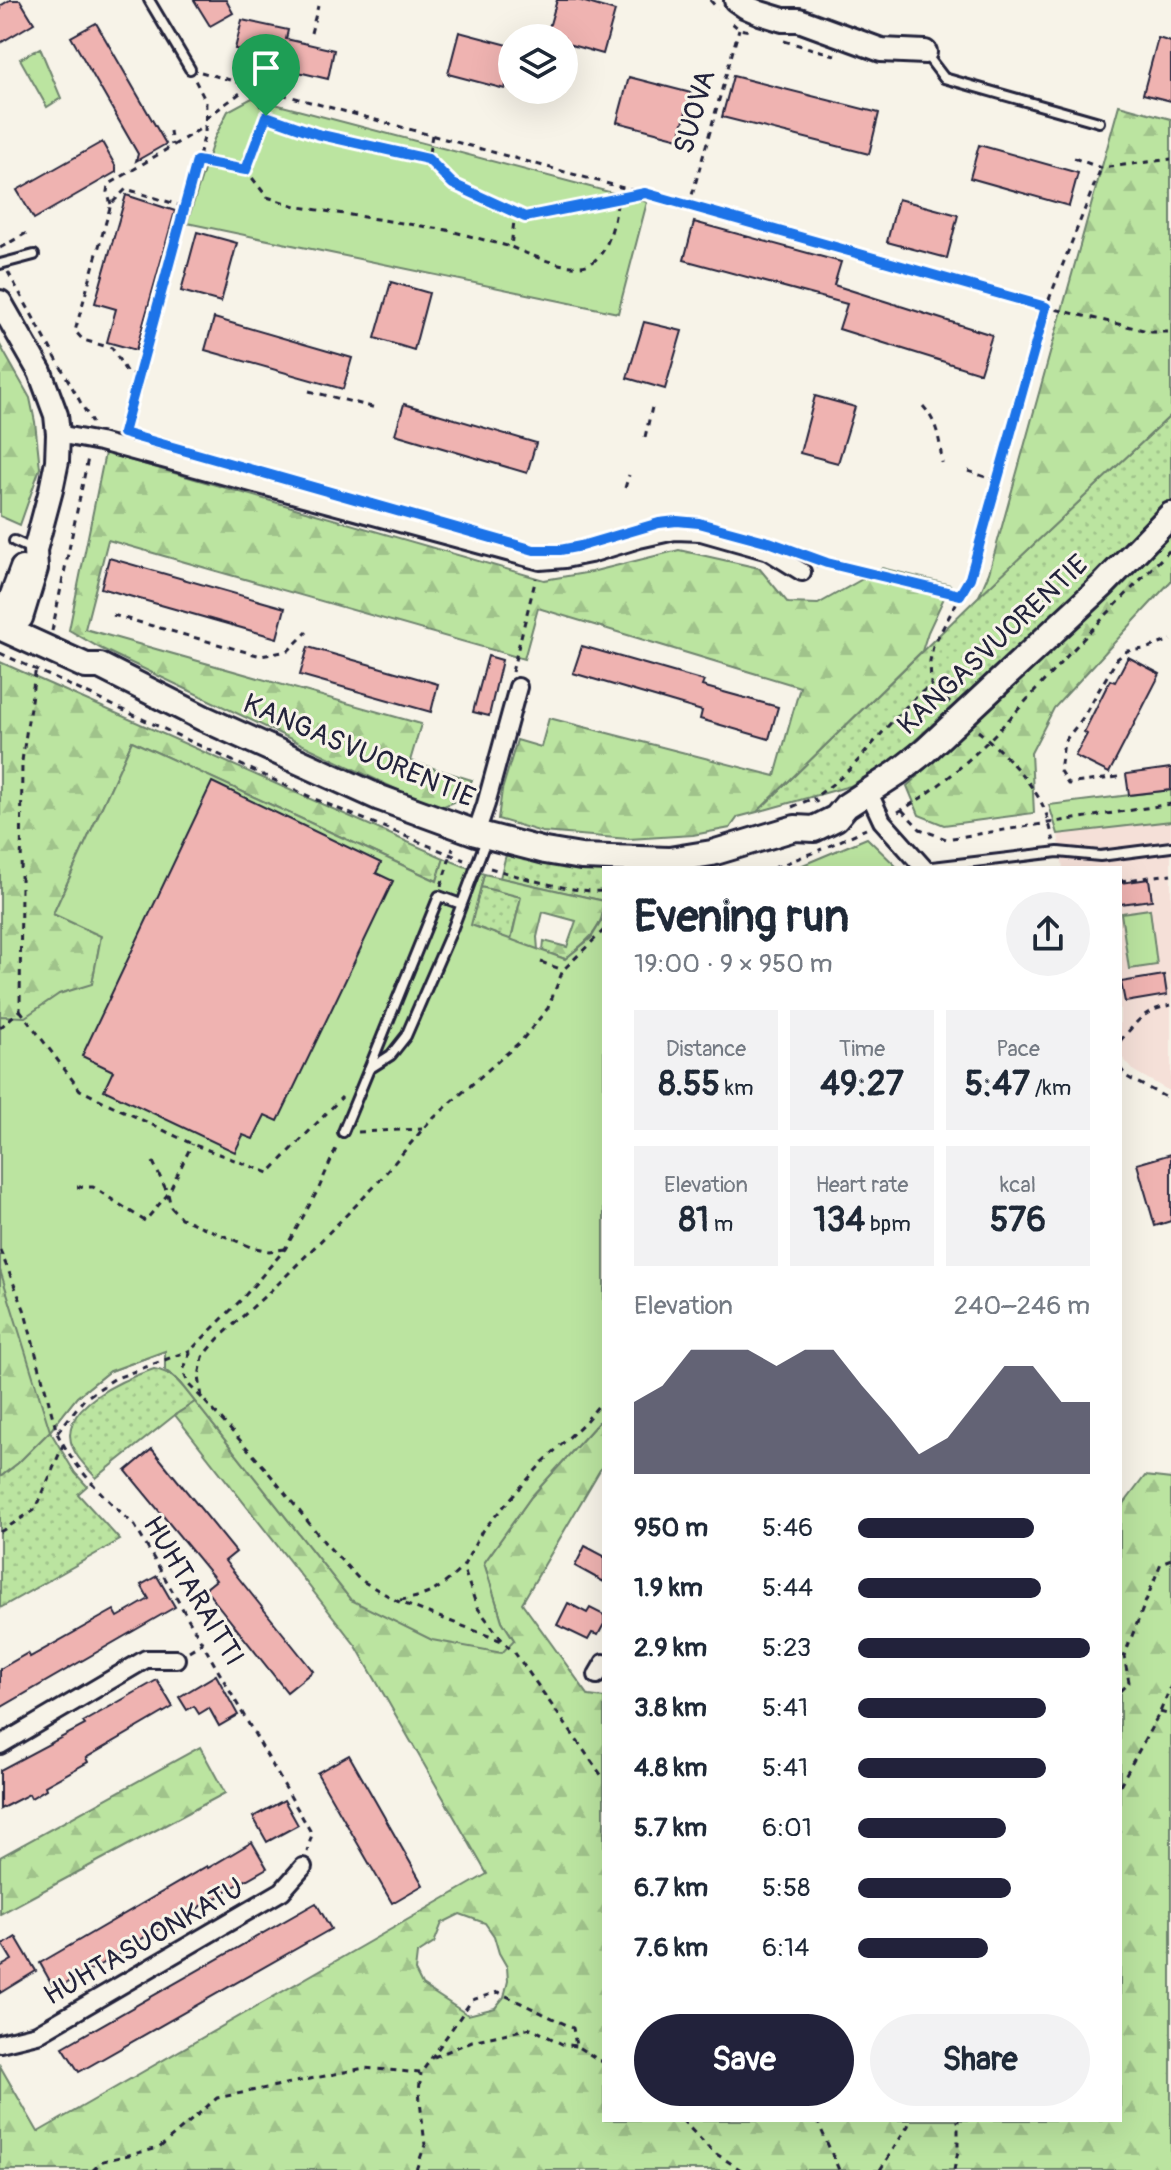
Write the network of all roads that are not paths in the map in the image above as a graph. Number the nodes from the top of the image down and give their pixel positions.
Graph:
1 (149, 0) edge
2 (736, 0) edge
3 (925, 52) joint
4 (190, 69) road end
5 (1099, 122) dead end
6 (34, 255) dead end
7 (0, 264) edge
8 (0, 302) edge
9 (58, 434) junction
10 (1171, 515) edge
11 (802, 572) road end
12 (5, 625) edge
13 (518, 687) dead end
14 (869, 793) junction
15 (482, 834) junction
16 (1171, 847) edge
17 (922, 866) edge
18 (941, 866) edge
19 (461, 904) junction
20 (369, 1069) junction
21 (343, 1132) road end
22 (176, 1659) dead end
23 (0, 1745) edge
24 (303, 1867) road end
25 (0, 2043) edge

1 - 4 lane
2 - 3 street
3 - 5 lane
6 - 7 lane
8 - 9 street
9 - 11 street
9 - 12 street
10 - 14 main road, KANGASVUORENTIE
12 - 15 main road, KANGASVUORENTIE
13 - 15 street
14 - 15 main road, KANGASVUORENTIE
14 - 17 street
15 - 19 lane
16 - 18 lane
19 - 20 lane
19 - 20 lane
20 - 21 lane
22 - 23 street
24 - 25 street, HUHTASUONKATU

